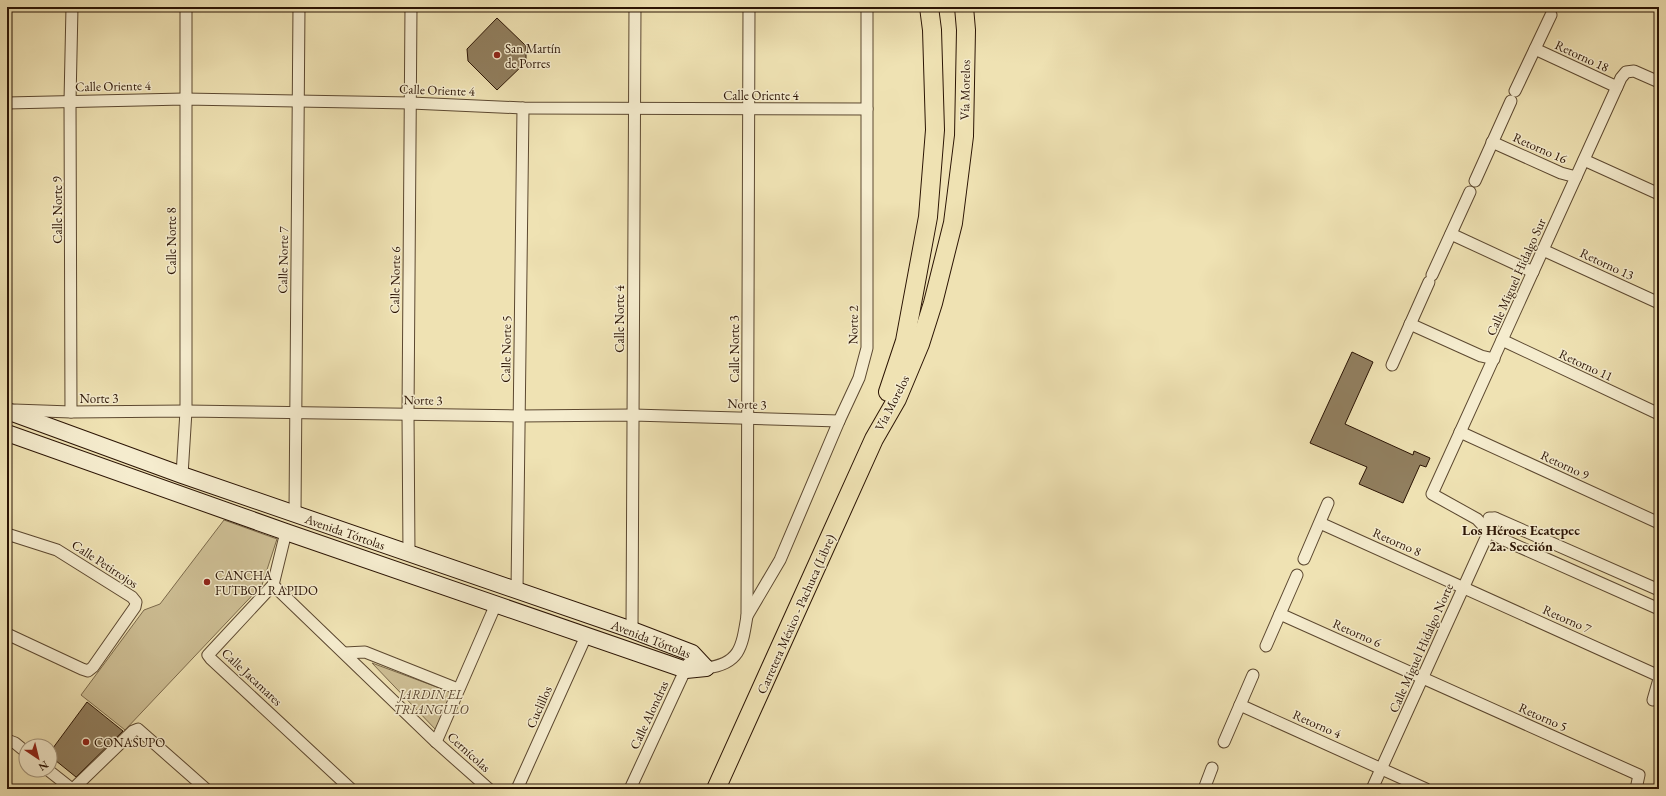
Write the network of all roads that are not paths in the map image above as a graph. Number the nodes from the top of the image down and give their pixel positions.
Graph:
1 (72, 7) edge
2 (186, 7) edge
3 (299, 7) edge
4 (411, 7) edge
5 (635, 7) edge
6 (749, 7) edge
7 (867, 7) edge
8 (929, 7) edge
9 (964, 7) edge
10 (1550, 15) dead end
11 (1535, 50) junction
12 (1659, 82) edge
13 (1617, 87) junction
14 (1513, 96) joint
15 (184, 99) junction
16 (70, 101) junction
17 (299, 101) junction
18 (7, 103) edge
19 (411, 103) junction
20 (523, 108) junction
21 (634, 108) junction
22 (748, 109) junction
23 (867, 109) junction
24 (1492, 142) junction
25 (1584, 160) junction
26 (1576, 177) junction
27 (1475, 181) dead end
28 (1470, 192) dead end
29 (1659, 194) edge
30 (1451, 234) junction
31 (1543, 250) junction
32 (1533, 272) junction
33 (1659, 303) edge
34 (1410, 324) junction
35 (1502, 340) junction
36 (1494, 359) junction
37 (1392, 365) dead end
38 (7, 410) edge
39 (71, 412) junction
40 (186, 412) junction
41 (295, 412) junction
42 (408, 414) junction
43 (1659, 414) edge
44 (633, 415) junction
45 (519, 416) junction
46 (748, 418) junction
47 (839, 421) junction
48 (1460, 432) junction
49 (7, 433) edge
50 (874, 439) junction
51 (182, 475) junction
52 (1328, 503) dead end
53 (295, 514) junction
54 (1495, 518) junction
55 (1477, 519) junction
56 (1320, 523) junction
57 (1659, 523) edge
58 (286, 532) junction
59 (1489, 532) junction
60 (7, 534) edge
61 (409, 554) junction
62 (1304, 559) dead end
63 (1297, 575) dead end
64 (273, 585) junction
65 (1648, 585) junction
66 (1464, 587) junction
67 (1659, 590) edge
68 (517, 591) junction
69 (1641, 601) junction
70 (496, 604) junction
71 (1659, 609) edge
72 (1280, 614) junction
73 (746, 616) junction
74 (632, 630) junction
75 (7, 634) edge
76 (586, 636) junction
77 (1266, 646) dead end
78 (345, 653) junction
79 (692, 653) junction
80 (706, 668) junction
81 (686, 670) junction
82 (1253, 675) dead end
83 (1659, 677) edge
84 (1423, 678) junction
85 (458, 689) junction
86 (1653, 700) dead end
87 (1240, 705) junction
88 (7, 740) edge
89 (436, 742) junction
90 (1224, 742) dead end
91 (18, 745) edge
92 (1212, 768) dead end
93 (1381, 769) junction
94 (58, 778) edge
95 (73, 789) edge
96 (206, 789) edge
97 (351, 789) edge
98 (489, 789) edge
99 (517, 789) edge
100 (630, 789) edge
101 (716, 789) edge
102 (1204, 789) edge
103 (1372, 789) edge
104 (1426, 789) edge
105 (1636, 789) edge

1 - 16 street, Calle Norte 9
2 - 15 street, Calle Norte 8
3 - 17 street, Calle Norte 7
4 - 19 street, Calle Norte 6
5 - 21 street, Calle Norte 4
6 - 22 street, Calle Norte 3
7 - 23 street, Norte 2
8 - 50 main road, Vía Morelos
9 - 50 main road, Vía Morelos
10 - 11 street, Retorno 18
11 - 13 street, Retorno 18
11 - 14 street, Retorno 18
12 - 13 street, Calle Miguel Hidalgo Sur
13 - 25 street, Calle Miguel Hidalgo Sur
14 - 24 street, Retorno 16
15 - 16 street, Calle Oriente 4
15 - 17 street, Calle Oriente 4
15 - 40 street, Calle Norte 8
16 - 18 street, Calle Oriente 4
16 - 39 street, Calle Norte 9
17 - 19 street, Calle Oriente 4
17 - 41 street, Calle Norte 7
19 - 20 street, Calle Oriente 4
19 - 42 street, Calle Norte 6
20 - 21 street, Calle Oriente 4
20 - 45 street, Calle Norte 5
21 - 22 street, Calle Oriente 4
21 - 44 street, Calle Norte 4
22 - 23 street, Calle Oriente 4
22 - 46 street, Calle Norte 3
23 - 47 street, Norte 2
24 - 26 street, Retorno 16
24 - 27 street, Retorno 16
25 - 26 street, Calle Miguel Hidalgo Sur
25 - 29 street
26 - 31 street, Calle Miguel Hidalgo Sur
28 - 30 street
30 - 32 street
30 - 34 street
31 - 32 street, Calle Miguel Hidalgo Sur
31 - 33 street, Retorno 13
32 - 35 street, Calle Miguel Hidalgo Sur
34 - 36 street
34 - 37 street
35 - 36 street, Calle Miguel Hidalgo Sur
35 - 43 street, Retorno 11
36 - 48 street, Calle Miguel Hidalgo Sur
38 - 39 street, Norte 3
38 - 51 street, Avenida Tórtolas
39 - 40 street, Norte 3
40 - 41 street, Norte 3
40 - 51 street, Calle Norte 8
41 - 42 street, Norte 3
41 - 53 street, Calle Norte 7
42 - 45 street, Norte 3
42 - 61 street, Calle Norte 6
44 - 45 street, Norte 3
44 - 46 street, Norte 3
44 - 74 street, Calle Norte 4
45 - 68 street, Calle Norte 5
46 - 47 street, Norte 3
46 - 73 street, Calle Norte 3
47 - 73 street, Norte 2
48 - 55 street, Calle Miguel Hidalgo Sur
48 - 57 street, Retorno 9
49 - 58 street, Avenida Tórtolas
50 - 101 main road, Carretera México - Pachuca (Libre)
51 - 53 street, Avenida Tórtolas
52 - 56 street
53 - 61 street, Avenida Tórtolas
54 - 55 street
54 - 59 street, Calle Miguel Hidalgo Norte
54 - 65 street
55 - 59 street
56 - 62 street
56 - 66 street, Retorno 8
58 - 64 street, Calle Jacamares
58 - 70 street, Avenida Tórtolas
59 - 66 street, Calle Miguel Hidalgo Norte
59 - 69 street
60 - 75 street, Calle Petirrojos
61 - 68 street, Avenida Tórtolas
63 - 72 street
64 - 78 street, Cernícolas
64 - 97 street, Calle Jacamares
65 - 67 street
65 - 69 street
66 - 83 street, Retorno 7
66 - 84 street, Calle Miguel Hidalgo Norte
68 - 74 street, Avenida Tórtolas
69 - 71 street
70 - 76 street, Avenida Tórtolas
70 - 85 street
72 - 77 street
72 - 84 street, Retorno 6
73 - 80 street, Calle Norte 3
74 - 79 street, Avenida Tórtolas
76 - 81 street, Avenida Tórtolas
76 - 99 street, Cuclillos
78 - 85 street
78 - 89 street, Cernícolas
79 - 80 street, Avenida Tórtolas
79 - 81 street, Calle Alondras
80 - 81 street, Avenida Tórtolas
81 - 100 street, Calle Alondras
82 - 87 street
83 - 86 street, Retorno 7
84 - 93 street, Calle Miguel Hidalgo Norte
84 - 105 street, Retorno 5
85 - 89 street
87 - 90 street
87 - 93 street, Retorno 4
88 - 91 street
89 - 98 street, Cernícolas
92 - 102 street
93 - 103 street, Calle Miguel Hidalgo Norte
93 - 104 street, Retorno 4
94 - 95 street
95 - 96 street

